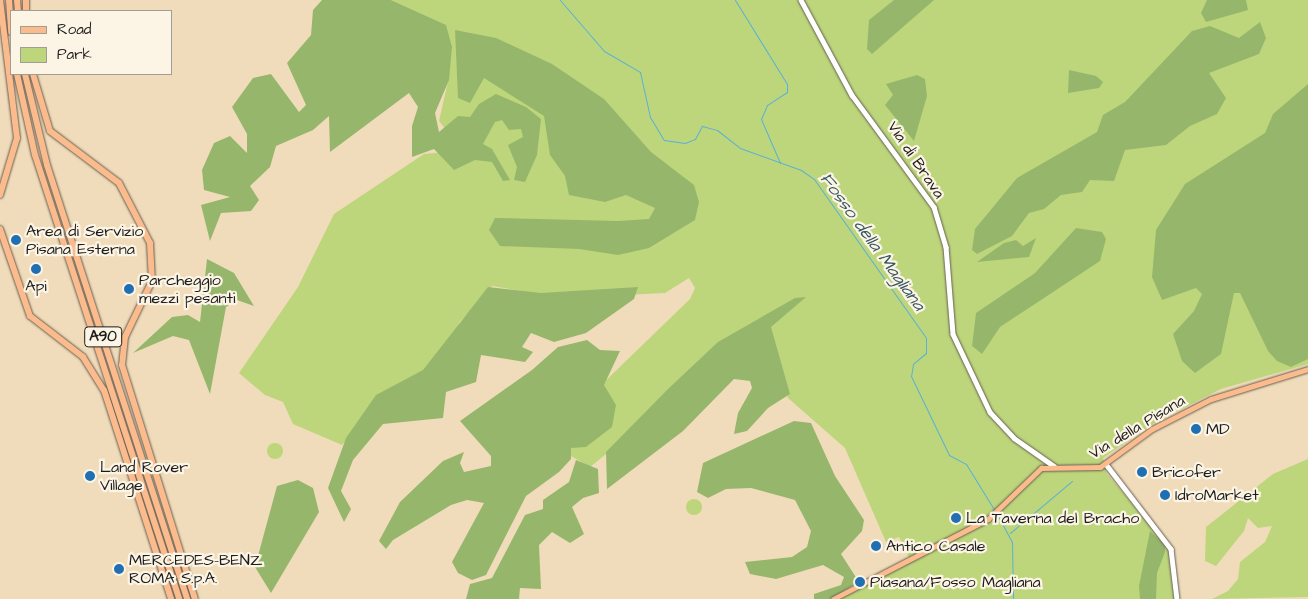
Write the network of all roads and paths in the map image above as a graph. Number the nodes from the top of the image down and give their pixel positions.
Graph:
1 (0, 0) edge
2 (9, 0) edge
3 (801, 0) edge
4 (10, 16) edge
5 (0, 40) edge
6 (5, 57) junction
7 (17, 75) edge
8 (25, 75) edge
9 (33, 75) edge
10 (0, 195) edge
11 (0, 229) edge
12 (1308, 369) edge
13 (1106, 464) junction
14 (1054, 466) junction
15 (171, 599) edge
16 (179, 599) edge
17 (187, 599) edge
18 (195, 599) edge
19 (833, 599) edge
20 (1177, 599) edge

1 - 6 highway
2 - 4 highway
3 - 14 street, Via di Brava
5 - 6 highway
6 - 10 highway
7 - 16 highway, A90
8 - 17 highway, A90
9 - 18 highway
11 - 15 highway
12 - 13 main road, Via della Pisana
13 - 14 main road, Via della Pisana
13 - 20 street
14 - 19 main road

